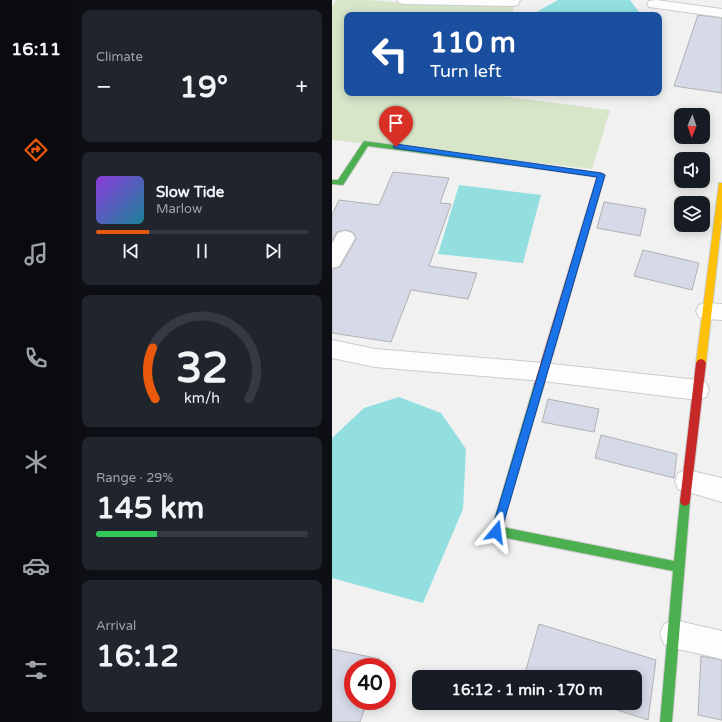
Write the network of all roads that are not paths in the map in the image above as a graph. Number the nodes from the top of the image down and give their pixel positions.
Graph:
1 (404, 0) edge
2 (513, 0) edge
3 (654, 4) dead end
4 (722, 13) edge
5 (332, 182) edge
6 (721, 191) edge
7 (345, 238) dead end
8 (332, 261) edge
9 (714, 312) edge
10 (332, 349) edge
11 (544, 372) junction
12 (698, 390) junction
13 (687, 481) junction
14 (722, 490) edge
15 (679, 567) junction
16 (674, 634) junction
17 (722, 645) edge
18 (666, 722) edge

1 - 2 street
3 - 4 street
5 - 11 street
6 - 9 street
7 - 8 street
9 - 12 street
10 - 11 street
11 - 12 street
11 - 15 street
12 - 13 street
13 - 14 street
13 - 15 street
15 - 16 street
16 - 17 street
16 - 18 street

